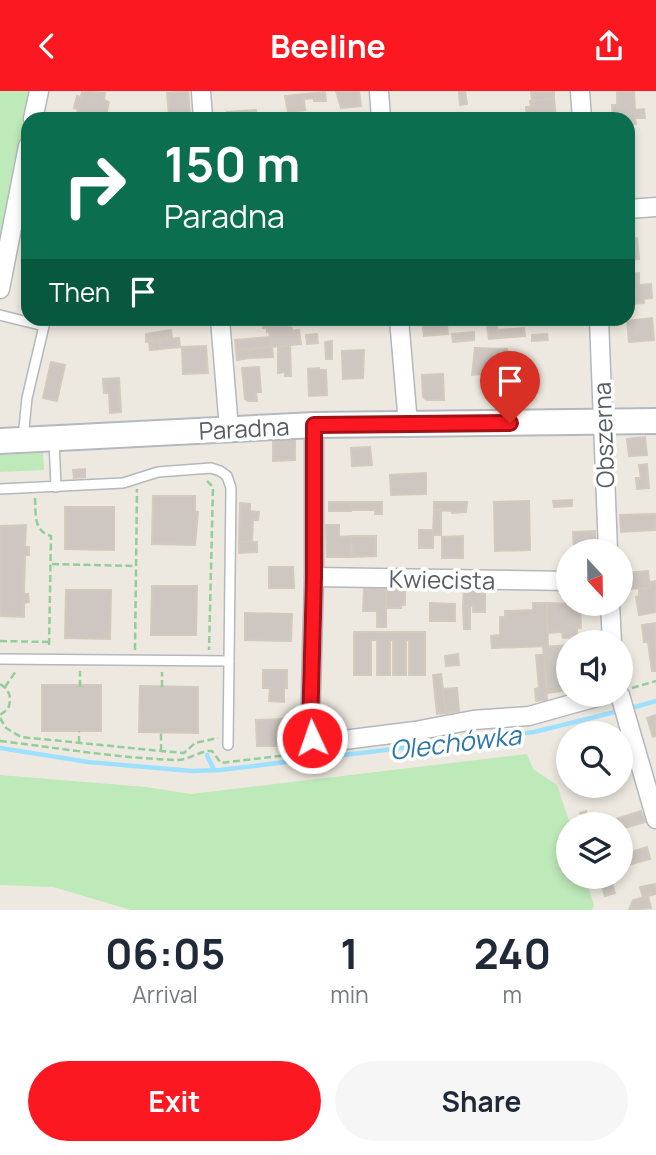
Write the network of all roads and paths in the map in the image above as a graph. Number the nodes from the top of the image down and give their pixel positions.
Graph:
1 (39, 91) edge
2 (201, 91) edge
3 (379, 91) edge
4 (580, 91) edge
5 (34, 112) edge
6 (202, 112) edge
7 (380, 112) edge
8 (582, 112) edge
9 (21, 182) edge
10 (656, 207) edge
11 (635, 208) edge
12 (0, 289) edge
13 (0, 315) edge
14 (21, 320) edge
15 (44, 326) edge
16 (221, 326) edge
17 (400, 326) edge
18 (599, 326) edge
19 (656, 421) edge
20 (603, 423) junction
21 (408, 424) junction
22 (314, 425) junction
23 (229, 429) junction
24 (54, 438) junction
25 (12, 440) edge
26 (203, 480) dead end
27 (34, 488) junction
28 (56, 488) junction
29 (0, 489) edge
30 (126, 491) dead end
31 (608, 539) edge
32 (51, 564) junction
33 (136, 566) junction
34 (314, 577) junction
35 (556, 581) edge
36 (0, 641) edge
37 (49, 642) junction
38 (49, 653) dead end
39 (135, 654) dead end
40 (206, 654) dead end
41 (0, 659) edge
42 (229, 661) junction
43 (80, 668) dead end
44 (162, 669) dead end
45 (656, 681) edge
46 (0, 684) edge
47 (80, 687) dead end
48 (162, 687) dead end
49 (633, 689) edge
50 (565, 707) edge
51 (622, 707) edge
52 (0, 716) edge
53 (79, 731) dead end
54 (161, 732) dead end
55 (312, 738) junction
56 (0, 741) edge
57 (228, 741) joint
58 (79, 743) junction
59 (161, 751) junction
60 (656, 818) edge

1 - 5 street
2 - 6 street
3 - 7 street
4 - 8 street
9 - 12 street
10 - 11 street
13 - 14 lane
15 - 25 lane
16 - 23 street
17 - 21 street
18 - 20 street, Obszerna
19 - 20 street, Paradna
20 - 21 street, Paradna
20 - 31 street, Obszerna
21 - 22 street, Paradna
22 - 23 street, Paradna
22 - 34 street
23 - 24 street, Paradna
24 - 25 street, Paradna
24 - 28 lane
26 - 40 path
27 - 28 lane
27 - 29 lane
27 - 32 path
28 - 42 lane
30 - 33 path
32 - 33 path
32 - 37 path
33 - 39 path
34 - 35 street, Kwiecista
34 - 55 street
36 - 37 path
37 - 38 path
41 - 42 lane
42 - 57 lane
43 - 47 path
44 - 48 path
45 - 49 path
46 - 52 path
50 - 55 street
51 - 60 street
52 - 58 path
53 - 58 path
54 - 59 path
55 - 56 path
57 - 59 path
58 - 59 path

